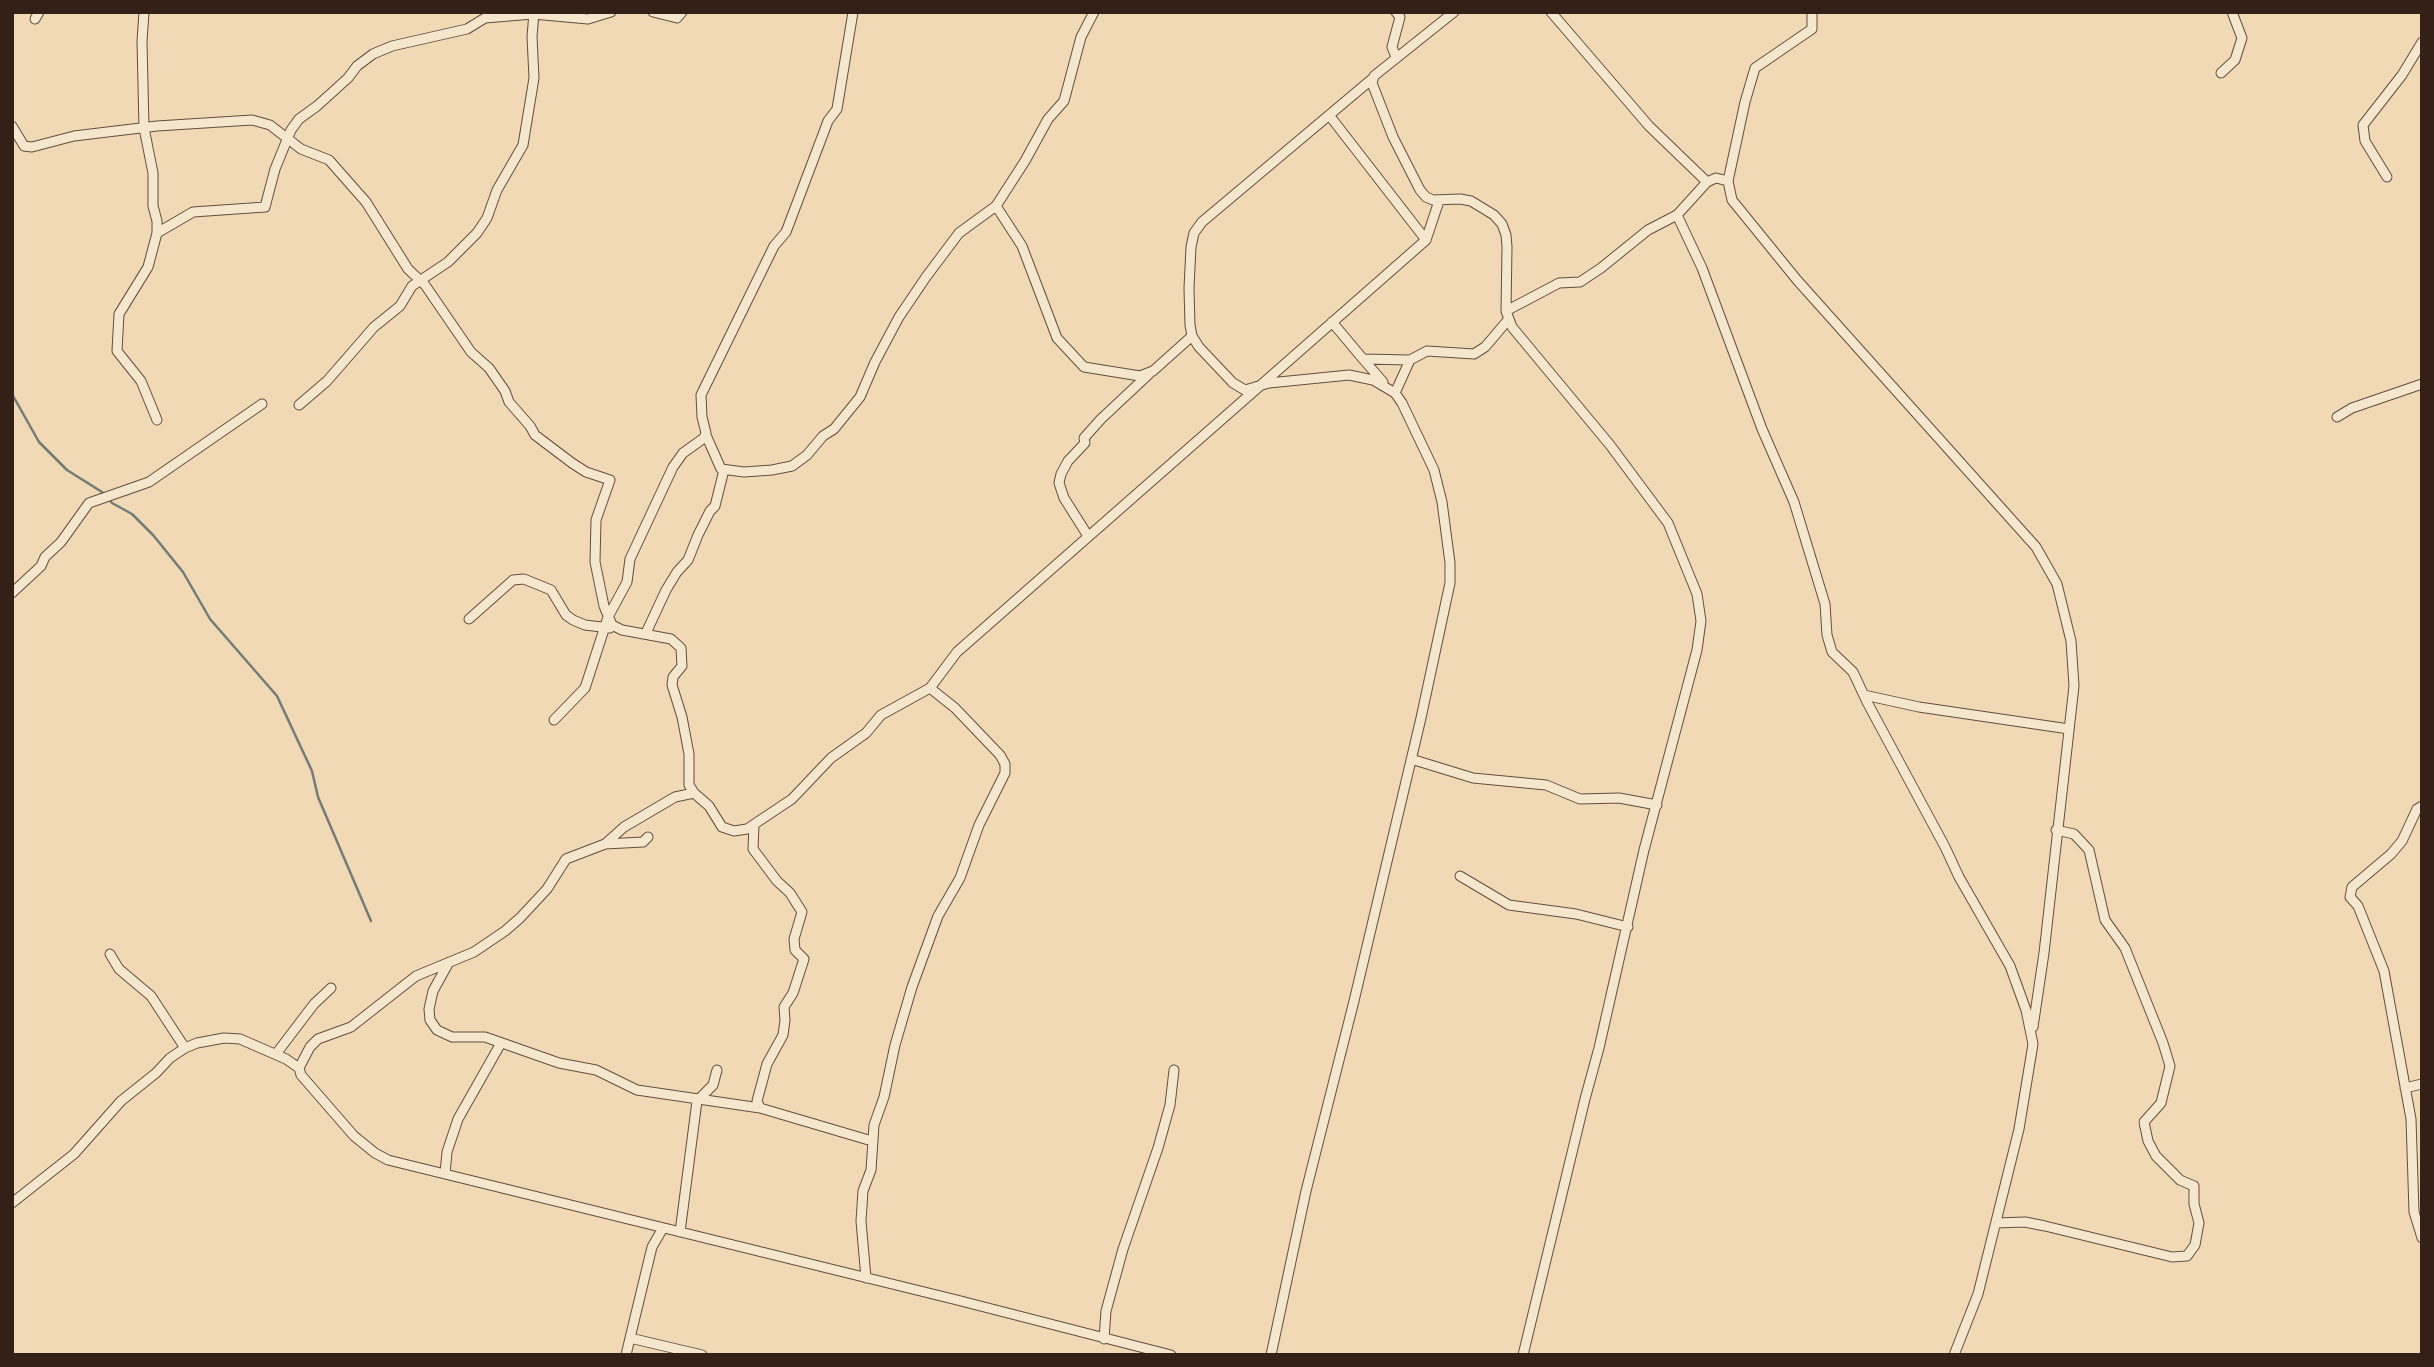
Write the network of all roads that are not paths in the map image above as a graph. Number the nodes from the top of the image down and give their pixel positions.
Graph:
1 (144, 12) edge
2 (611, 12) edge
3 (653, 12) edge
4 (682, 12) edge
5 (853, 12) edge
6 (1094, 12) edge
7 (1396, 12) edge
8 (1454, 12) edge
9 (1551, 12) edge
10 (1812, 12) edge
11 (2232, 12) edge
12 (534, 13) edge
13 (2422, 42) edge
14 (1396, 57) junction
15 (2221, 73) dead end
16 (1372, 79) junction
17 (1329, 115) junction
18 (12, 126) edge
19 (144, 128) junction
20 (288, 138) junction
21 (2387, 177) dead end
22 (1707, 181) junction
23 (1728, 181) junction
24 (1439, 201) junction
25 (996, 206) junction
26 (1678, 215) junction
27 (157, 233) junction
28 (1426, 240) junction
29 (420, 281) junction
30 (1507, 316) junction
31 (1332, 322) junction
32 (1192, 335) junction
33 (1363, 359) junction
34 (1410, 360) junction
35 (1153, 370) junction
36 (2422, 384) edge
37 (1258, 388) junction
38 (1391, 390) junction
39 (262, 404) dead end
40 (299, 405) dead end
41 (2337, 418) dead end
42 (158, 420) dead end
43 (706, 435) junction
44 (724, 470) junction
45 (1088, 536) junction
46 (12, 593) edge
47 (608, 617) junction
48 (469, 619) dead end
49 (604, 627) junction
50 (622, 630) junction
51 (646, 633) junction
52 (930, 688) junction
53 (1864, 695) junction
54 (554, 720) dead end
55 (2069, 729) junction
56 (1411, 759) junction
57 (694, 793) junction
58 (1657, 805) junction
59 (2422, 806) edge
60 (754, 825) junction
61 (2056, 830) junction
62 (648, 838) dead end
63 (605, 844) junction
64 (1460, 876) dead end
65 (1628, 927) junction
66 (110, 954) dead end
67 (449, 962) junction
68 (331, 988) dead end
69 (2032, 1035) junction
70 (501, 1044) junction
71 (185, 1048) junction
72 (276, 1054) junction
73 (299, 1068) junction
74 (717, 1070) dead end
75 (1174, 1070) dead end
76 (2422, 1084) edge
77 (2404, 1088) junction
78 (698, 1100) junction
79 (760, 1108) junction
80 (872, 1141) junction
81 (445, 1174) junction
82 (12, 1203) edge
83 (1996, 1223) junction
84 (663, 1228) junction
85 (680, 1232) junction
86 (2422, 1238) edge
87 (866, 1278) junction
88 (630, 1338) junction
89 (1104, 1339) junction
90 (626, 1355) edge
91 (702, 1355) edge
92 (1171, 1355) edge
93 (1271, 1355) edge
94 (1523, 1355) edge
95 (1954, 1355) edge

1 - 19 street
2 - 12 street
3 - 4 street
5 - 43 street
6 - 25 street
7 - 14 street
8 - 14 street
9 - 22 street
10 - 23 street
11 - 15 street
12 - 20 street
12 - 29 street
13 - 21 street
14 - 16 street
16 - 17 street
16 - 24 street
17 - 28 street
17 - 32 street
18 - 19 street
19 - 20 street
19 - 27 street
20 - 27 street
20 - 29 street
22 - 23 street
22 - 26 street
23 - 55 street
24 - 28 street
24 - 30 street
25 - 35 street
25 - 44 street
26 - 30 street
26 - 53 street
27 - 42 street
28 - 31 street
29 - 40 street
29 - 47 street
30 - 34 street
30 - 58 street
31 - 33 street
31 - 37 street
32 - 35 street
32 - 37 street
33 - 34 street
33 - 38 street
34 - 38 street
35 - 45 street
36 - 41 street
37 - 38 street
37 - 45 street
38 - 56 street
39 - 46 street
43 - 44 street
43 - 47 street
44 - 51 street
45 - 52 street
47 - 49 street
47 - 50 street
48 - 49 street
49 - 50 street
49 - 54 street
50 - 51 street
51 - 57 street
52 - 60 street
52 - 80 street
53 - 55 street
53 - 69 street
55 - 61 street
56 - 58 street
56 - 93 street
57 - 60 street
57 - 63 street
58 - 65 street
59 - 77 street
60 - 79 street
61 - 69 street
61 - 83 street
62 - 63 street
63 - 67 street
64 - 65 street
65 - 94 street
66 - 71 street
67 - 70 street
67 - 73 street
68 - 72 street
69 - 83 street
70 - 78 street
70 - 81 street
71 - 72 street
71 - 82 street
72 - 73 street
73 - 81 street
74 - 78 street
75 - 89 street
76 - 77 street
77 - 86 street
78 - 79 street
78 - 85 street
79 - 80 street
80 - 87 street
81 - 84 street
83 - 95 street
84 - 85 street
84 - 88 street
85 - 87 street
87 - 89 street
88 - 90 street
88 - 91 street
89 - 92 street

